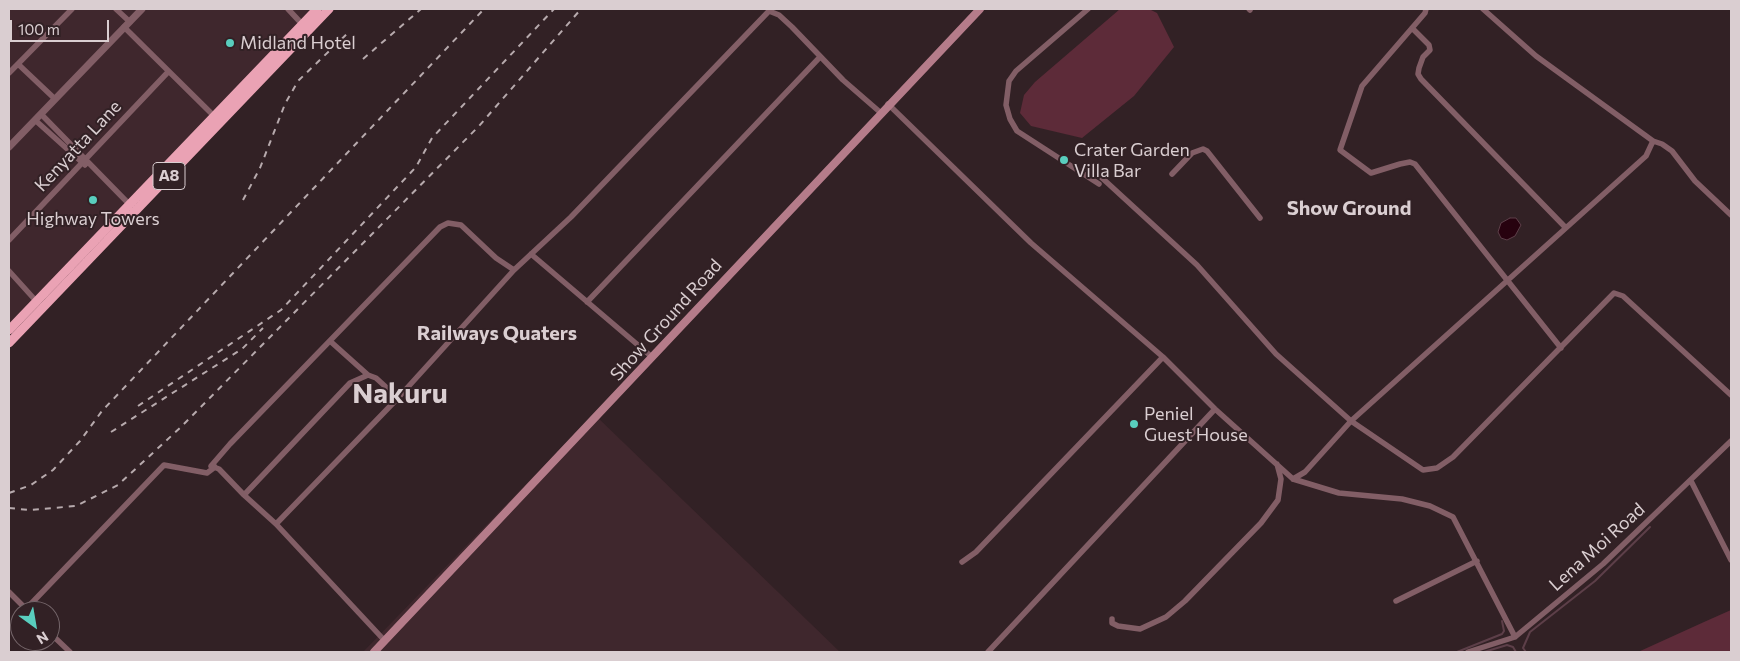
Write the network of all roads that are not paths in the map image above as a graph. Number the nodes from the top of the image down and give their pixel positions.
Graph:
1 (72, 9) edge
2 (117, 9) edge
3 (288, 9) edge
4 (317, 9) edge
5 (329, 9) edge
6 (980, 9) edge
7 (1088, 9) edge
8 (1426, 9) edge
9 (1483, 9) edge
10 (137, 10) edge
11 (130, 22) junction
12 (302, 24) junction
13 (124, 27) junction
14 (1412, 28) junction
15 (820, 57) junction
16 (18, 64) junction
17 (9, 72) edge
18 (168, 72) junction
19 (55, 100) junction
20 (888, 104) junction
21 (41, 114) junction
22 (881, 114) junction
23 (215, 117) junction
24 (35, 120) junction
25 (1654, 141) junction
26 (9, 147) edge
27 (86, 163) junction
28 (1172, 174) dead end
29 (1101, 178) dead end
30 (1099, 184) dead end
31 (130, 205) junction
32 (1731, 215) edge
33 (1260, 218) dead end
34 (1565, 227) junction
35 (9, 240) edge
36 (531, 254) junction
37 (514, 270) junction
38 (9, 271) edge
39 (1507, 282) junction
40 (37, 302) junction
41 (586, 302) junction
42 (9, 330) edge
43 (330, 341) junction
44 (9, 343) edge
45 (1561, 348) junction
46 (652, 357) junction
47 (1163, 357) junction
48 (368, 375) junction
49 (1731, 395) edge
50 (398, 398) junction
51 (1215, 409) junction
52 (1350, 422) junction
53 (1731, 442) edge
54 (1277, 464) junction
55 (215, 467) junction
56 (1293, 479) junction
57 (1691, 481) junction
58 (244, 495) junction
59 (276, 524) junction
60 (1731, 560) edge
61 (1477, 561) junction
62 (962, 562) dead end
63 (9, 592) edge
64 (18, 601) edge
65 (36, 601) edge
66 (1396, 601) dead end
67 (1112, 619) dead end
68 (1515, 637) junction
69 (385, 641) junction
70 (60, 642) edge
71 (70, 652) edge
72 (374, 652) edge
73 (988, 652) edge
74 (1468, 652) edge

1 - 16 street
2 - 11 street
3 - 12 street
4 - 12 highway, A8
5 - 44 highway, A8
6 - 20 main road, Show Ground Road
7 - 30 street
8 - 14 street
9 - 25 street
10 - 11 street
11 - 13 street
12 - 23 highway, A8
13 - 18 street
13 - 19 street
14 - 34 street
14 - 39 street
15 - 22 street
15 - 36 street
15 - 41 street
16 - 17 street
16 - 19 street
18 - 23 street
18 - 27 street, Kenyatta Lane
19 - 21 street
20 - 22 main road, Show Ground Road
20 - 47 street
21 - 24 street
21 - 27 street
22 - 46 main road, Show Ground Road
23 - 31 highway, A8
24 - 26 street
24 - 27 street
25 - 32 street
25 - 34 street
27 - 31 street
27 - 35 street, Kenyatta Lane
28 - 33 street
29 - 52 street
31 - 40 highway, A8
34 - 39 street
36 - 37 street
36 - 41 street
37 - 43 street
37 - 50 street
38 - 40 street
39 - 45 street
39 - 52 street
40 - 42 highway, A8
41 - 46 street
43 - 48 street
43 - 55 street
45 - 49 street
45 - 52 street
46 - 69 main road, Show Ground Road
47 - 51 street
47 - 62 street
48 - 50 street
48 - 58 street
50 - 59 street
51 - 54 street
51 - 73 street
52 - 56 street
53 - 57 street, Lena Moi Road
54 - 56 street
54 - 67 street
55 - 58 street
55 - 65 street
56 - 61 street
57 - 60 street
57 - 68 street, Lena Moi Road
58 - 59 street
59 - 69 street
61 - 66 street
61 - 68 street
63 - 64 street
68 - 74 street, Lena Moi Road
69 - 72 main road, Show Ground Road
70 - 71 street

